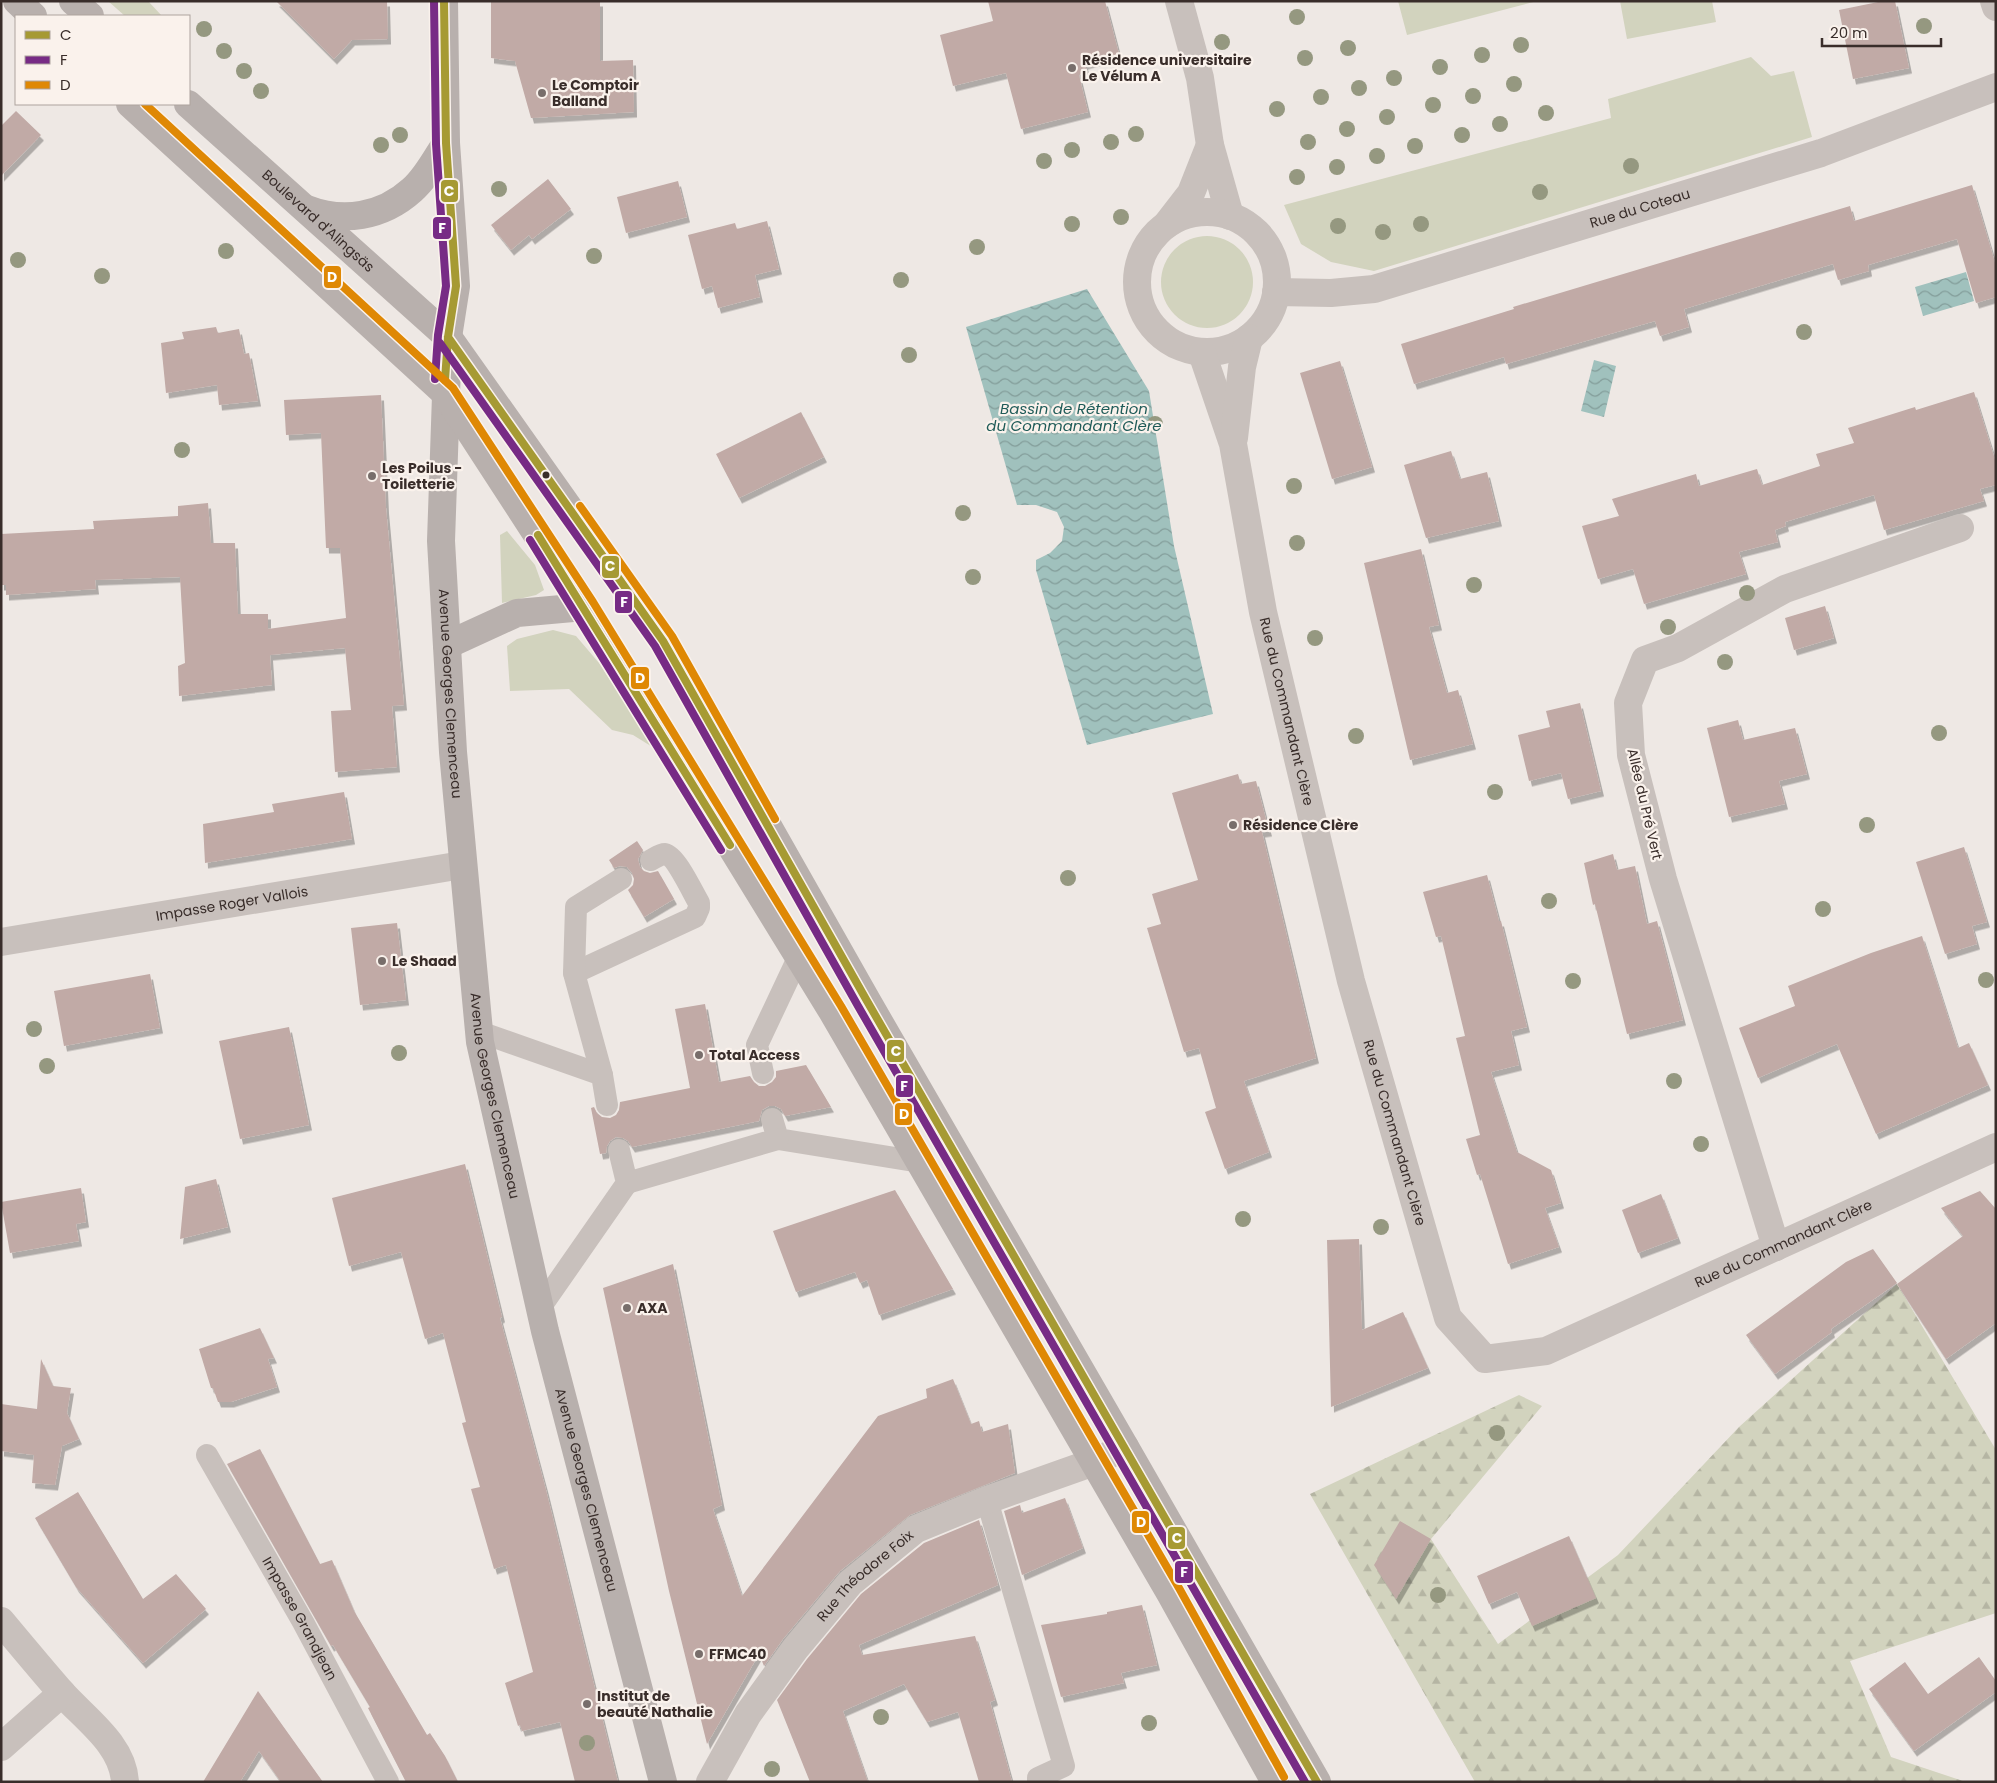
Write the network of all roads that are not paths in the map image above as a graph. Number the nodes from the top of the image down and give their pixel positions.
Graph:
1 (17, 1) edge
2 (73, 1) edge
3 (444, 1) edge
4 (1179, 1) edge
5 (1994, 1) edge
6 (1996, 7) edge
7 (32, 15) edge
8 (89, 15) edge
9 (1996, 87) edge
10 (131, 105) edge
11 (189, 105) edge
12 (446, 144) junction
13 (1210, 145) junction
14 (305, 209) junction
15 (1230, 216) junction
16 (1167, 224) junction
17 (1276, 292) junction
18 (448, 337) junction
19 (1249, 338) junction
20 (1202, 353) junction
21 (445, 393) junction
22 (1233, 444) junction
23 (1960, 528) dead end
24 (584, 607) junction
25 (447, 645) junction
26 (651, 860) dead end
27 (462, 865) junction
28 (621, 879) dead end
29 (1, 942) edge
30 (799, 956) junction
31 (574, 973) junction
32 (480, 1032) junction
33 (763, 1073) dead end
34 (602, 1075) junction
35 (607, 1105) dead end
36 (1996, 1147) edge
37 (619, 1150) dead end
38 (920, 1162) junction
39 (627, 1183) junction
40 (1776, 1247) junction
41 (540, 1308) junction
42 (1125, 1447) junction
43 (207, 1456) dead end
44 (1094, 1462) junction
45 (986, 1500) junction
46 (1, 1621) edge
47 (62, 1693) junction
48 (1, 1747) edge
49 (125, 1782) edge
50 (388, 1782) edge
51 (663, 1782) edge
52 (710, 1782) edge
53 (1038, 1782) edge
54 (1275, 1782) edge
55 (1317, 1782) edge

1 - 7 main road
2 - 8 main road
3 - 12 main road, Avenue Georges Clemenceau
4 - 13 street
5 - 6 street
9 - 17 street, Rue du Coteau
10 - 21 main road
11 - 14 main road, Boulevard d'Alingsäs
12 - 14 main road
12 - 18 main road, Avenue Georges Clemenceau
13 - 15 street
13 - 16 street
14 - 18 main road, Boulevard d'Alingsäs
15 - 16 street
15 - 17 street
16 - 20 street
17 - 19 street
18 - 21 main road, Avenue Georges Clemenceau
18 - 42 main road, Boulevard d'Alingsäs
19 - 20 street
19 - 22 street
20 - 22 street, Rue du Commandant Clère
21 - 24 main road
21 - 25 main road, Avenue Georges Clemenceau
22 - 40 street, Rue du Commandant Clère
23 - 40 street, Allée du Pré Vert
24 - 25 main road
24 - 30 main road
25 - 27 main road, Avenue Georges Clemenceau
26 - 31 lane
27 - 29 street, Impasse Roger Vallois
27 - 32 main road, Avenue Georges Clemenceau
28 - 31 lane
30 - 33 lane
30 - 38 main road
31 - 34 lane
32 - 34 lane
32 - 41 main road, Avenue Georges Clemenceau
34 - 35 lane
36 - 40 street, Rue du Commandant Clère
37 - 39 lane
38 - 39 lane
38 - 44 main road
39 - 41 lane
41 - 51 main road, Avenue Georges Clemenceau
42 - 44 street, Rue Théodore Foix
42 - 55 main road, Boulevard d'Alingsäs
43 - 50 lane, Impasse Grandjean
44 - 45 street, Rue Théodore Foix
44 - 54 main road
45 - 52 street, Rue Théodore Foix
45 - 53 lane
46 - 47 street
47 - 48 street
47 - 49 street

